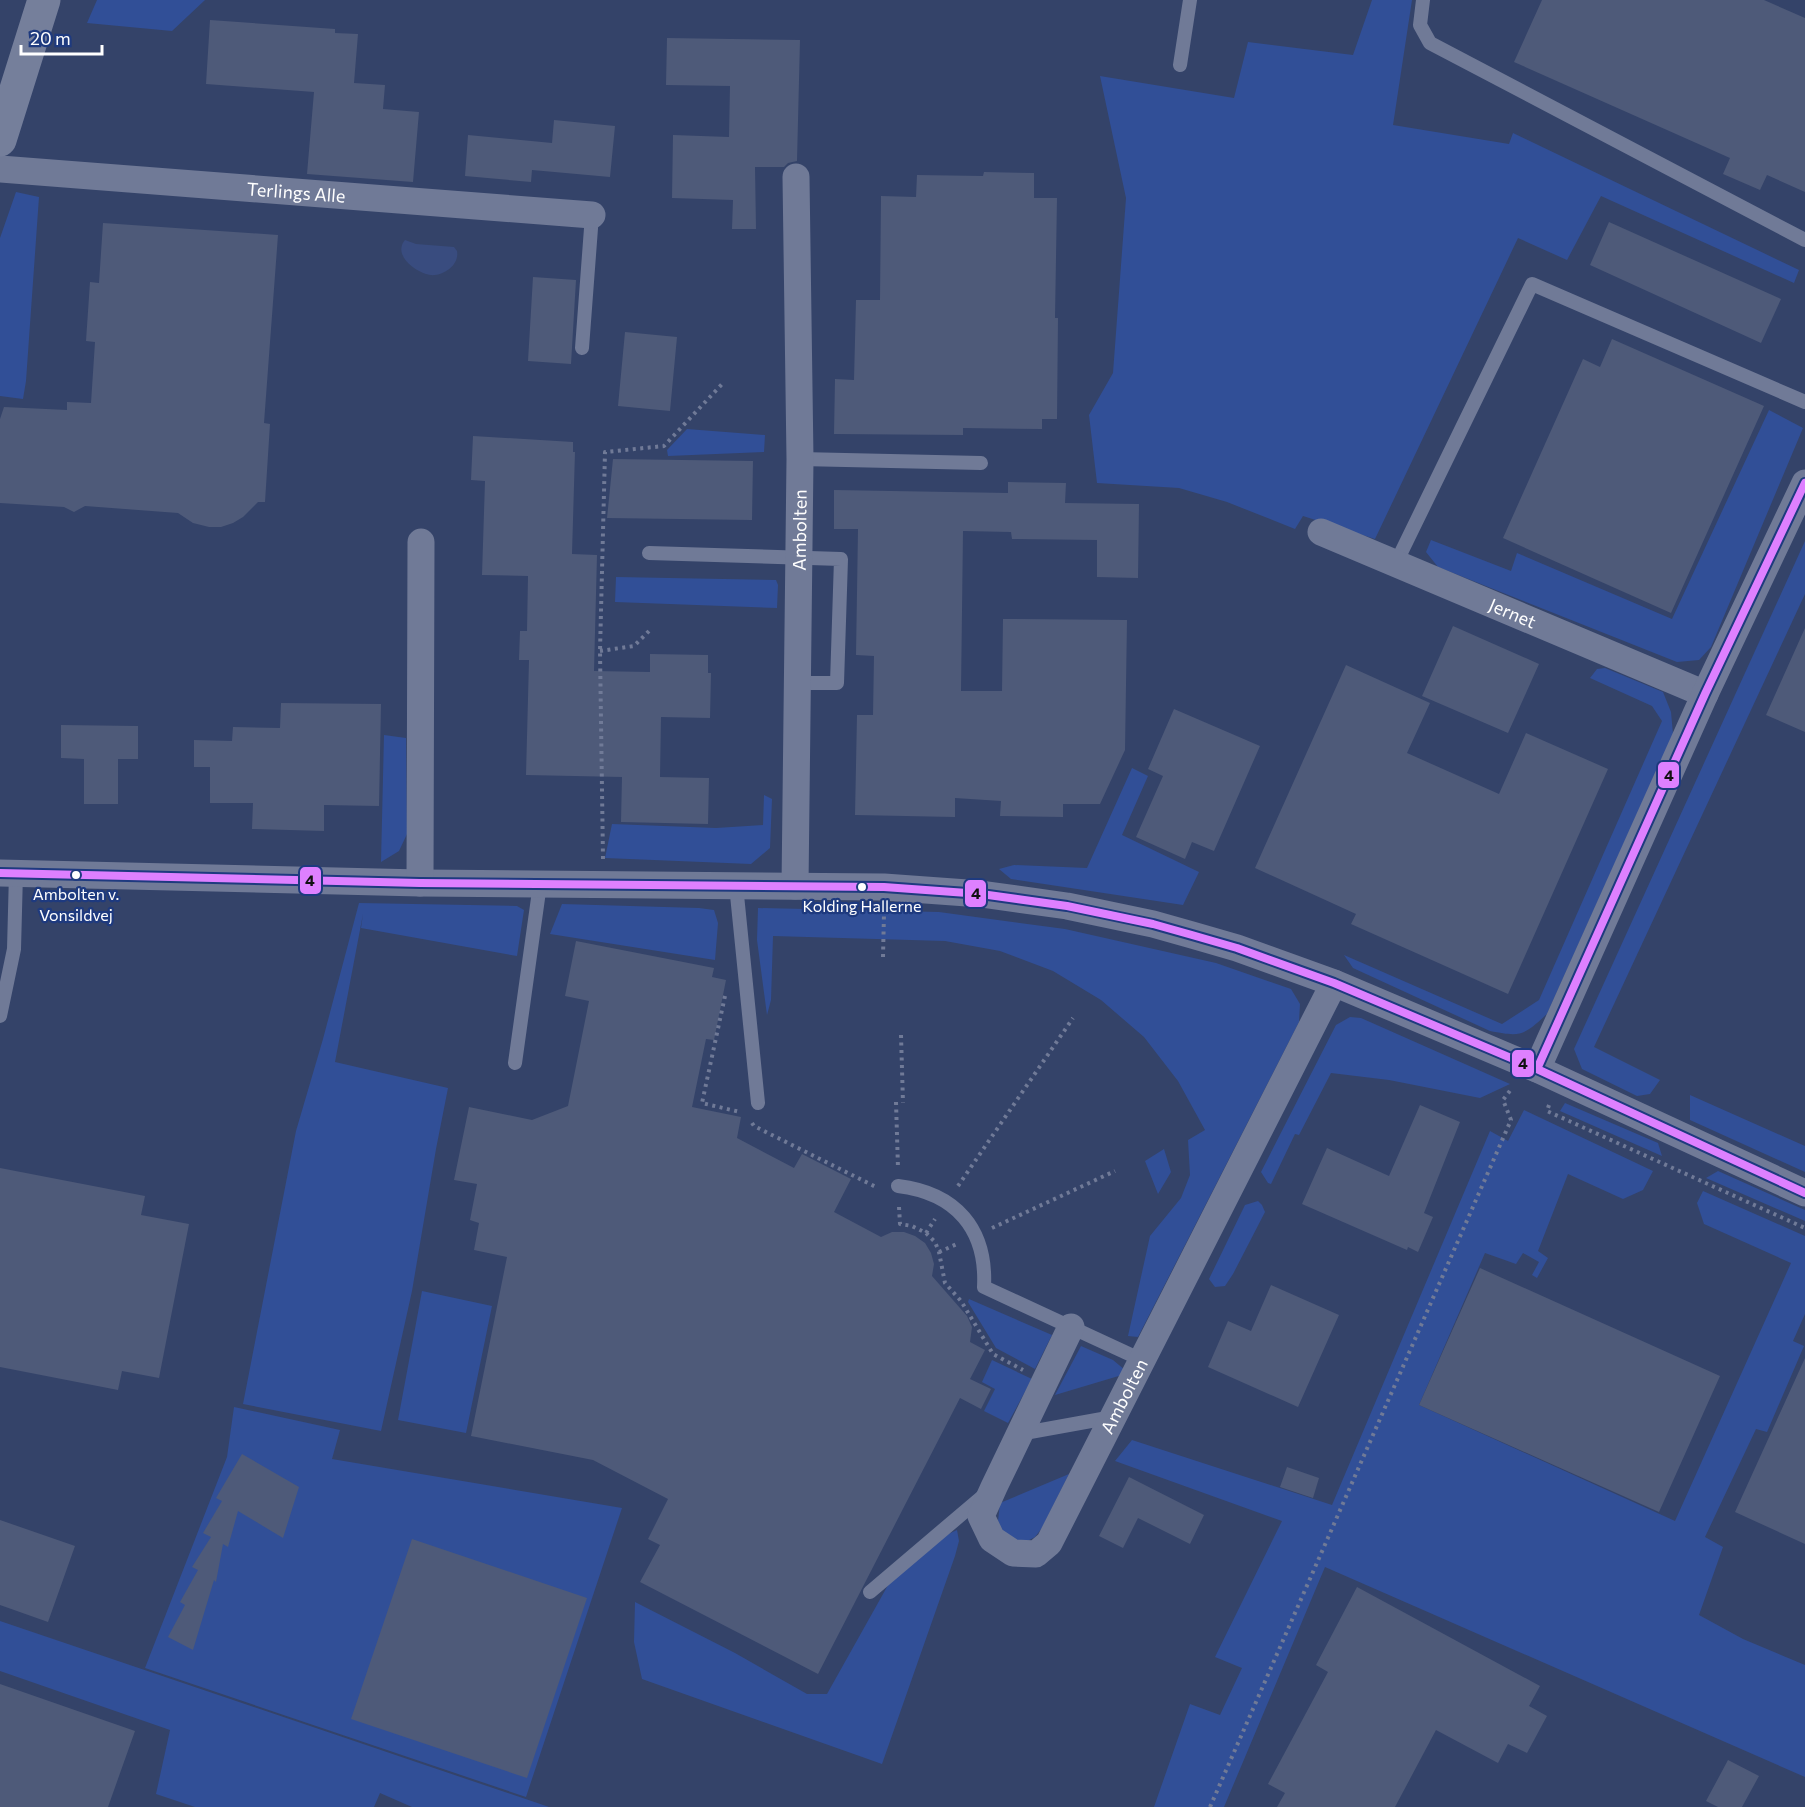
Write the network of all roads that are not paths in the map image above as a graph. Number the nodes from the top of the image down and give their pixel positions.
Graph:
1 (44, 0) edge
2 (1190, 0) edge
3 (1423, 0) edge
4 (1180, 66) dead end
5 (0, 140) edge
6 (0, 169) edge
7 (796, 177) dead end
8 (592, 214) joint
9 (1805, 240) edge
10 (582, 348) dead end
11 (1805, 402) edge
12 (800, 459) junction
13 (981, 463) dead end
14 (1805, 483) edge
15 (1321, 532) dead end
16 (421, 542) dead end
17 (649, 553) dead end
18 (799, 558) junction
19 (1396, 563) junction
20 (797, 683) junction
21 (1705, 694) junction
22 (8, 873) edge
23 (420, 883) junction
24 (540, 884) junction
25 (736, 885) junction
26 (795, 886) junction
27 (7, 949) edge
28 (1334, 983) junction
29 (0, 1016) edge
30 (515, 1063) dead end
31 (1547, 1074) junction
32 (758, 1103) dead end
33 (899, 1192) road end
34 (1805, 1193) edge
35 (1071, 1327) junction
36 (1142, 1360) junction
37 (1113, 1417) junction
38 (1019, 1434) junction
39 (994, 1487) junction
40 (870, 1592) dead end

1 - 5 main road
2 - 4 lane
3 - 9 lane
6 - 8 street, Terlings Alle
7 - 12 street, Ambolten
8 - 10 lane
11 - 19 lane
12 - 13 lane
12 - 18 street, Ambolten
14 - 21 street
15 - 19 street, Jernet
16 - 23 street
17 - 18 lane
18 - 20 street, Ambolten
18 - 20 lane
19 - 21 street, Jernet
20 - 26 street, Ambolten
21 - 31 street
22 - 23 street
22 - 27 lane
23 - 24 street
24 - 25 street
24 - 30 lane
25 - 26 street
25 - 32 lane
26 - 28 street
27 - 29 lane
28 - 31 street
28 - 36 street, Ambolten
31 - 34 street
33 - 35 lane
35 - 36 lane
35 - 38 street, Ambolten
36 - 37 street, Ambolten
37 - 38 lane
37 - 39 street, Ambolten
38 - 39 street, Ambolten
39 - 40 lane

